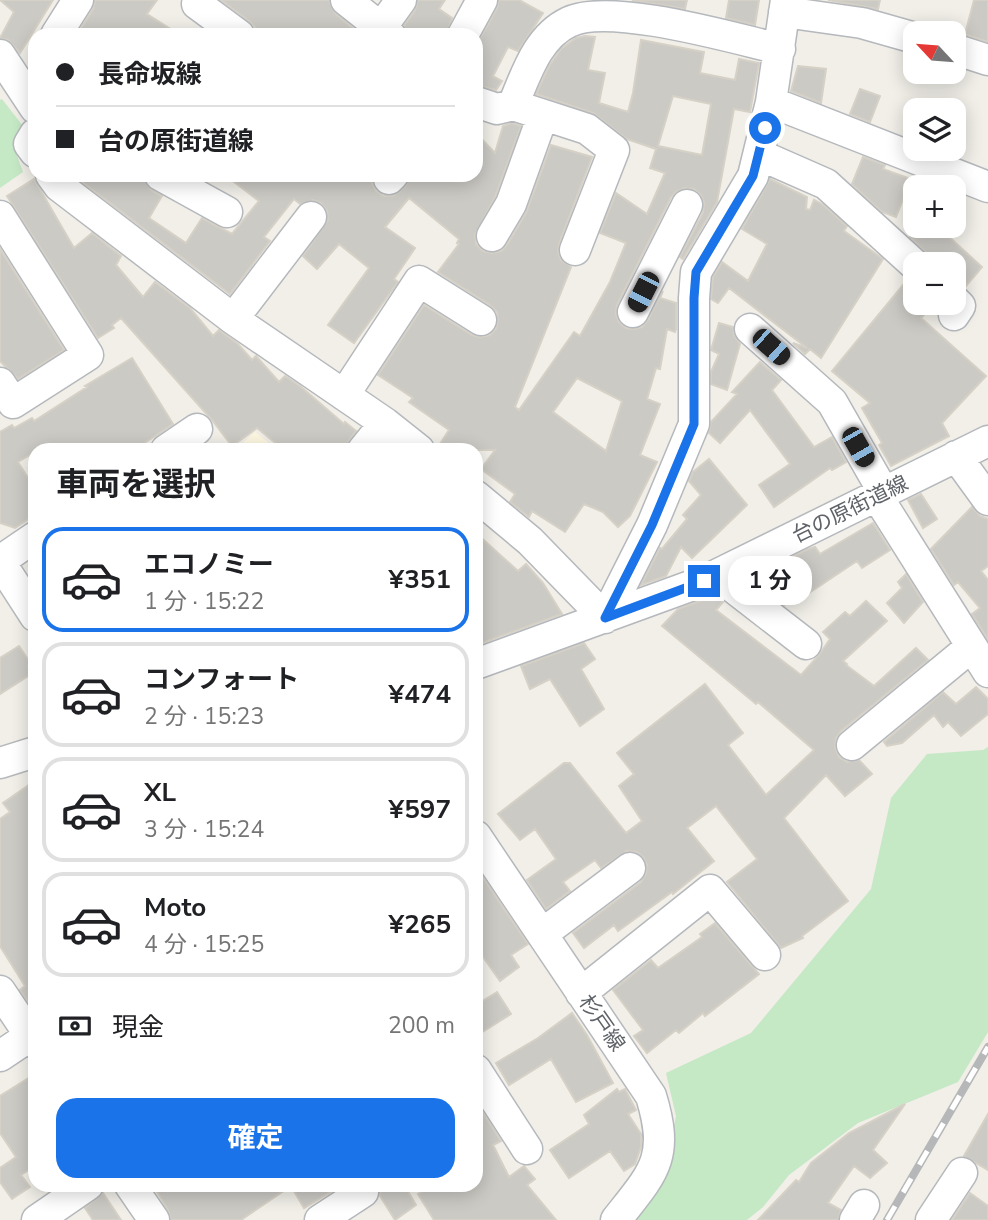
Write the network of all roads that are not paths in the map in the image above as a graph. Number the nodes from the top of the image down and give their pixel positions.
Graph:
1 (78, 0) edge
2 (200, 0) edge
3 (346, 0) edge
4 (401, 0) edge
5 (482, 0) edge
6 (785, 6) edge
7 (600, 8) edge
8 (60, 28) edge
9 (230, 28) edge
10 (381, 28) edge
11 (388, 28) edge
12 (467, 28) edge
13 (903, 35) edge
14 (780, 48) junction
15 (966, 54) edge
16 (0, 55) edge
17 (988, 60) edge
18 (28, 84) edge
19 (771, 102) junction
20 (483, 104) edge
21 (513, 105) junction
22 (543, 115) junction
23 (760, 155) junction
24 (56, 182) edge
25 (173, 182) edge
26 (988, 187) edge
27 (687, 205) dead end
28 (227, 212) dead end
29 (0, 216) edge
30 (311, 217) dead end
31 (492, 236) dead end
32 (575, 250) dead end
33 (663, 253) junction
34 (903, 254) edge
35 (696, 272) junction
36 (633, 312) dead end
37 (233, 319) junction
38 (481, 320) dead end
39 (750, 329) dead end
40 (0, 383) edge
41 (344, 395) junction
42 (385, 423) junction
43 (197, 429) dead end
44 (988, 441) edge
45 (176, 443) edge
46 (369, 443) edge
47 (410, 443) edge
48 (956, 456) junction
49 (881, 495) junction
50 (988, 500) edge
51 (483, 502) edge
52 (28, 542) edge
53 (0, 561) edge
54 (717, 575) junction
55 (28, 605) edge
56 (605, 618) junction
57 (806, 644) dead end
58 (971, 647) junction
59 (483, 662) edge
60 (988, 672) edge
61 (852, 745) dead end
62 (28, 754) edge
63 (0, 763) edge
64 (483, 854) edge
65 (630, 868) dead end
66 (542, 934) junction
67 (765, 955) dead end
68 (0, 991) edge
69 (581, 993) junction
70 (28, 1033) edge
71 (28, 1042) edge
72 (0, 1056) edge
73 (483, 1082) edge
74 (527, 1149) dead end
75 (962, 1173) dead end
76 (78, 1192) edge
77 (135, 1192) edge
78 (363, 1192) dead end
79 (37, 1220) edge
80 (154, 1220) edge
81 (320, 1220) edge
82 (617, 1220) edge
83 (931, 1220) edge

1 - 8 street
2 - 9 street
3 - 10 street
4 - 11 street
5 - 12 street
6 - 13 street
6 - 14 street
7 - 14 street
7 - 21 street
14 - 19 street
15 - 17 street
16 - 18 street
19 - 23 street
19 - 26 street
20 - 21 street
21 - 22 street
22 - 31 street
22 - 32 street
23 - 34 street
23 - 35 street
24 - 37 street
25 - 28 street
27 - 33 street
29 - 40 street
30 - 37 street
33 - 35 street
33 - 36 street
35 - 56 street
37 - 41 street
38 - 41 street
39 - 49 street
41 - 42 street
42 - 46 street
42 - 47 street
43 - 45 street
44 - 48 street, 台の原街道線
48 - 49 street, 台の原街道線
48 - 50 street
49 - 54 street, 台の原街道線
49 - 58 street
51 - 56 street
52 - 53 street
53 - 55 street
54 - 56 street, 台の原街道線
54 - 57 street
56 - 59 street, 台の原街道線
58 - 60 street
58 - 61 street
62 - 63 street
64 - 66 street, 杉戸線
65 - 66 street
66 - 69 street, 杉戸線
67 - 69 street
68 - 70 street
69 - 82 street, 杉戸線
71 - 72 street
73 - 74 street
75 - 83 street
76 - 79 street
77 - 80 street
78 - 81 street

